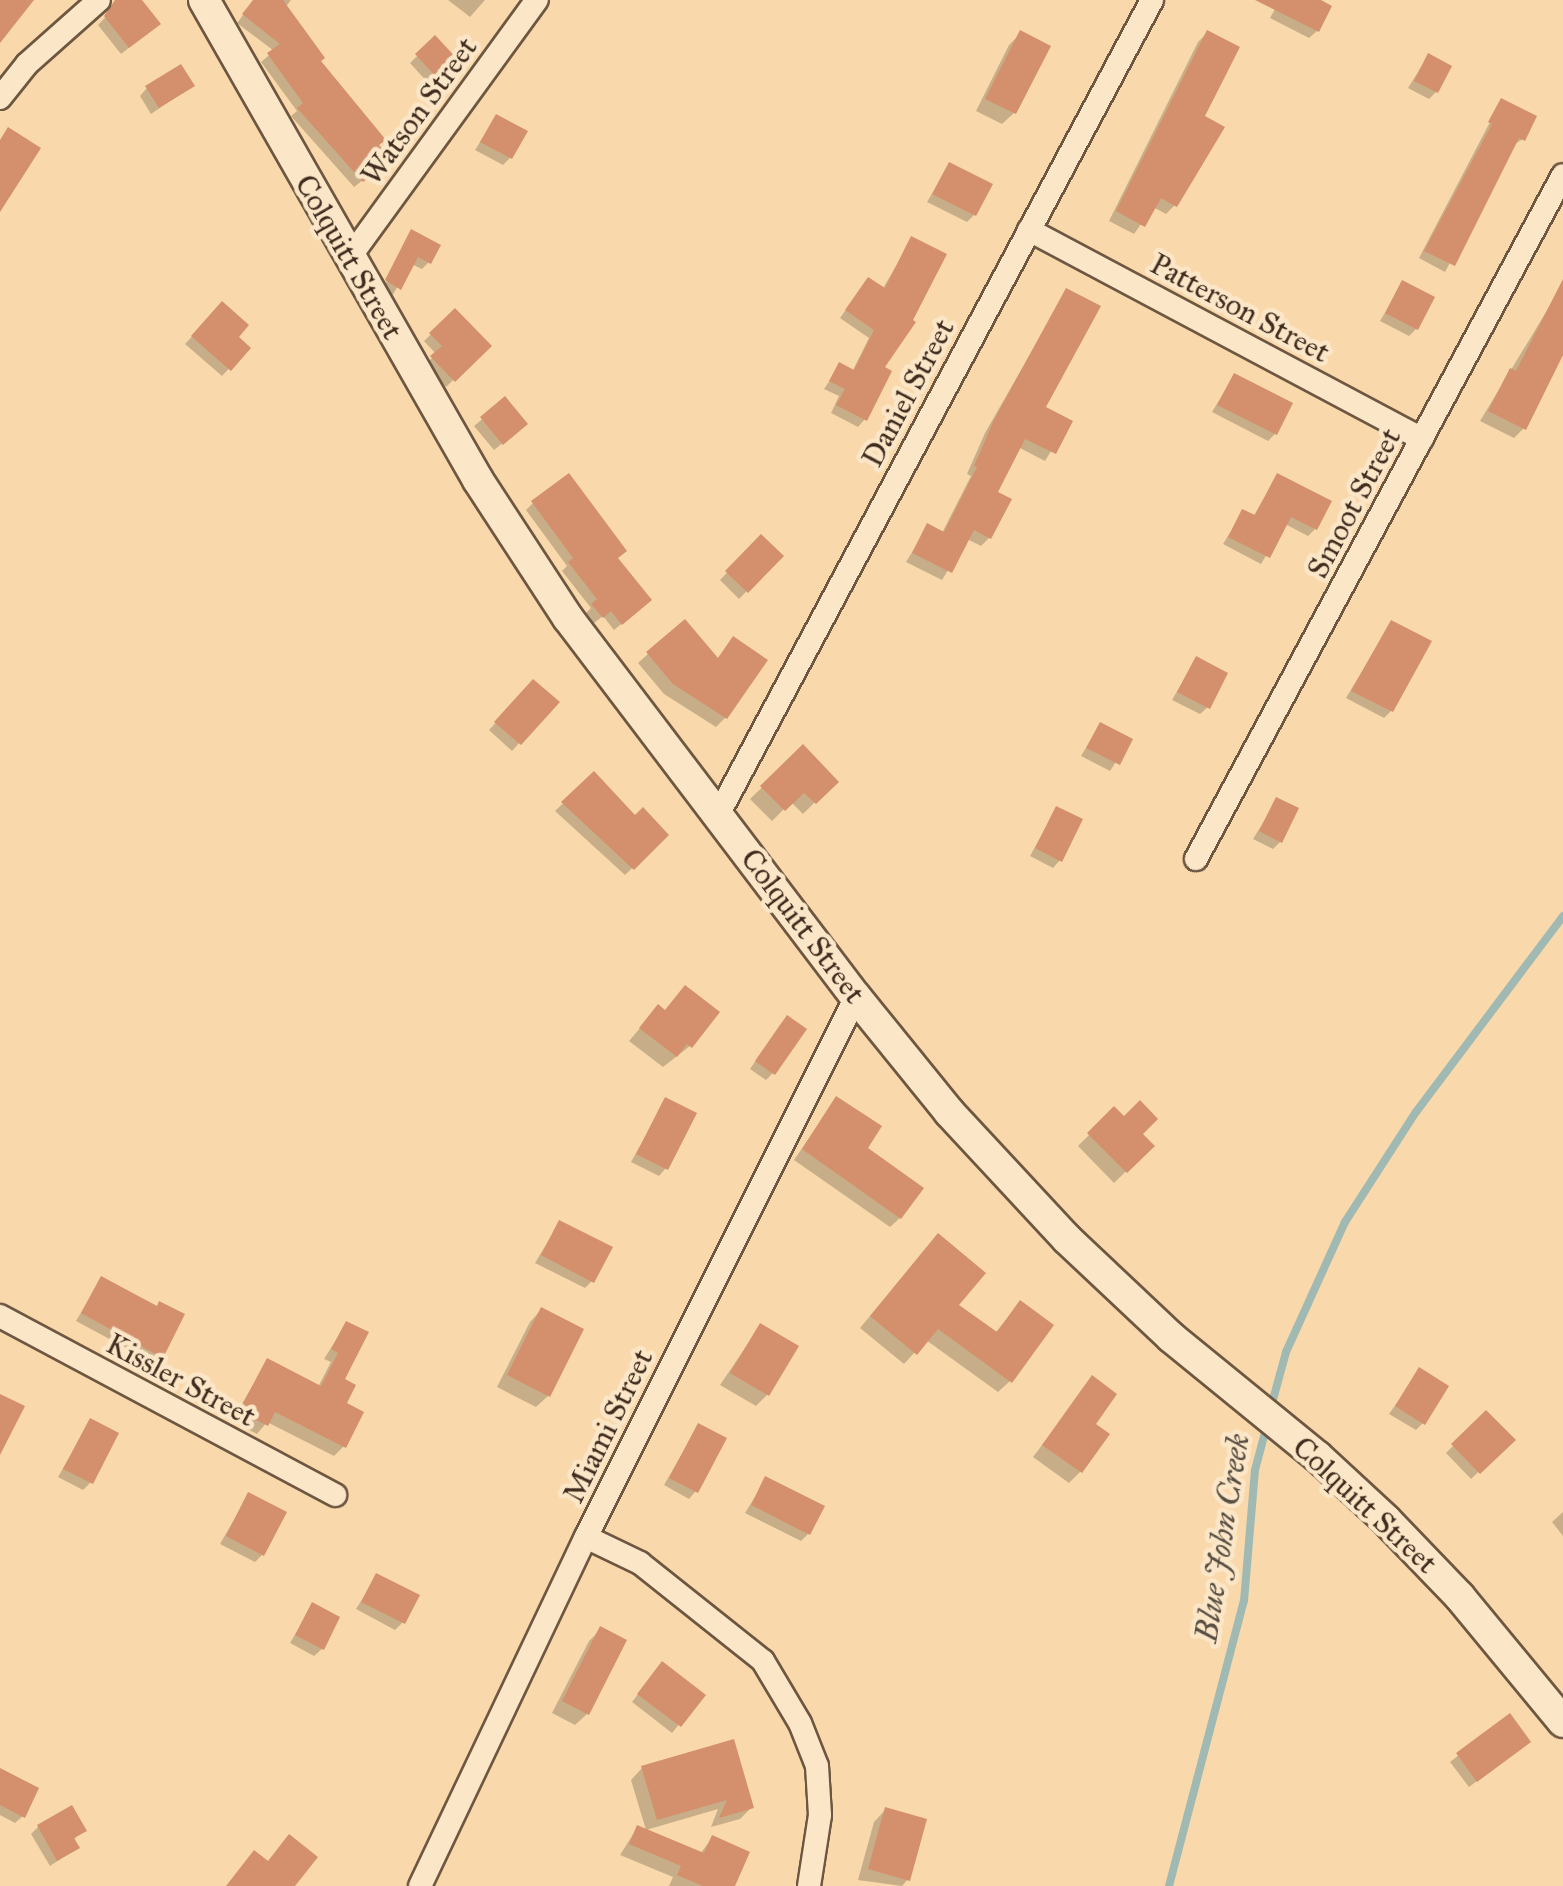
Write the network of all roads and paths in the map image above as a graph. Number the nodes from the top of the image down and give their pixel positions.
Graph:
1 (100, 0) edge
2 (204, 0) edge
3 (537, 0) edge
4 (1152, 0) edge
5 (0, 98) edge
6 (1563, 175) edge
7 (1029, 230) junction
8 (350, 256) junction
9 (1422, 439) junction
10 (718, 814) junction
11 (1196, 858) dead end
12 (856, 996) junction
13 (0, 1316) edge
14 (335, 1495) dead end
15 (586, 1537) junction
16 (1563, 1722) edge
17 (420, 1886) edge
18 (809, 1886) edge

1 - 5 street
2 - 8 street, Colquitt Street
3 - 8 street, Watson Street
4 - 7 street, Daniel Street
6 - 9 street, Smoot Street
7 - 9 street, Patterson Street
7 - 10 street, Daniel Street
8 - 10 street, Colquitt Street
9 - 11 street, Smoot Street
10 - 12 street, Colquitt Street
12 - 15 street, Miami Street
12 - 16 street, Colquitt Street
13 - 14 street, Kissler Street
15 - 17 street, Miami Street
15 - 18 street

